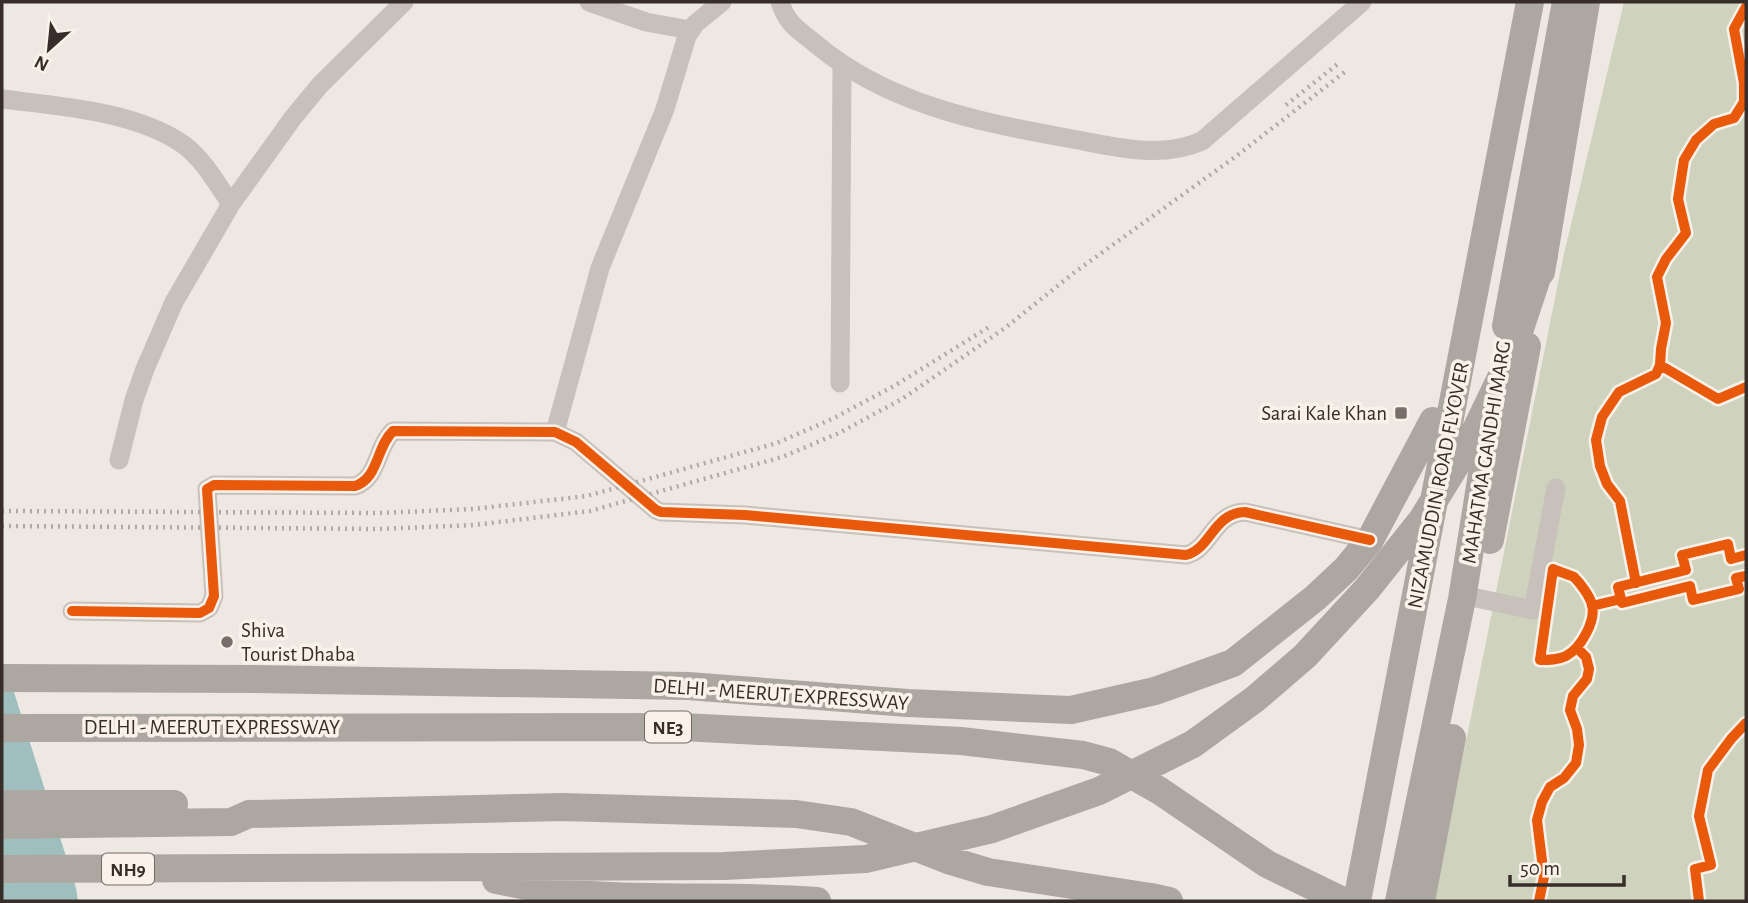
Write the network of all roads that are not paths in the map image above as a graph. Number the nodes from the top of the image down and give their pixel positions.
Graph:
1 (404, 2) edge
2 (589, 2) edge
3 (722, 2) edge
4 (780, 2) edge
5 (1362, 2) edge
6 (1530, 2) edge
7 (1566, 2) edge
8 (1586, 2) edge
9 (690, 30) junction
10 (842, 66) junction
11 (1518, 69) junction
12 (2, 99) edge
13 (231, 204) junction
14 (1544, 256) junction
15 (840, 383) dead end
16 (1433, 421) junction
17 (555, 432) junction
18 (119, 460) dead end
19 (1556, 488) dead end
20 (1370, 540) junction
21 (1462, 595) junction
22 (72, 611) dead end
23 (2, 678) edge
24 (2, 729) edge
25 (2, 804) edge
26 (237, 813) junction
27 (2, 825) edge
28 (448, 868) junction
29 (2, 869) edge
30 (988, 872) junction
31 (817, 901) edge
32 (1066, 901) edge
33 (1169, 901) edge
34 (1344, 901) edge
35 (1399, 901) edge
36 (1421, 901) edge

1 - 13 street
2 - 9 street
3 - 9 street
4 - 10 street
5 - 10 street
6 - 11 highway
7 - 21 highway, MAHATMA GANDHI MARG
8 - 14 highway
9 - 17 street
10 - 15 street
11 - 16 highway
11 - 34 highway, NIZAMUDDIN ROAD FLYOVER
12 - 13 street
13 - 18 street
14 - 28 highway
14 - 36 highway
16 - 20 highway, DELHI - MEERUT EXPRESSWAY
16 - 34 highway
17 - 20 street
17 - 22 street
19 - 21 street
20 - 23 highway, DELHI - MEERUT EXPRESSWAY
21 - 35 highway, MAHATMA GANDHI MARG
24 - 34 highway, DELHI - MEERUT EXPRESSWAY / NE3
25 - 26 highway
26 - 27 highway
26 - 30 highway
28 - 29 highway, NH9
28 - 31 highway
30 - 32 highway
30 - 33 highway

